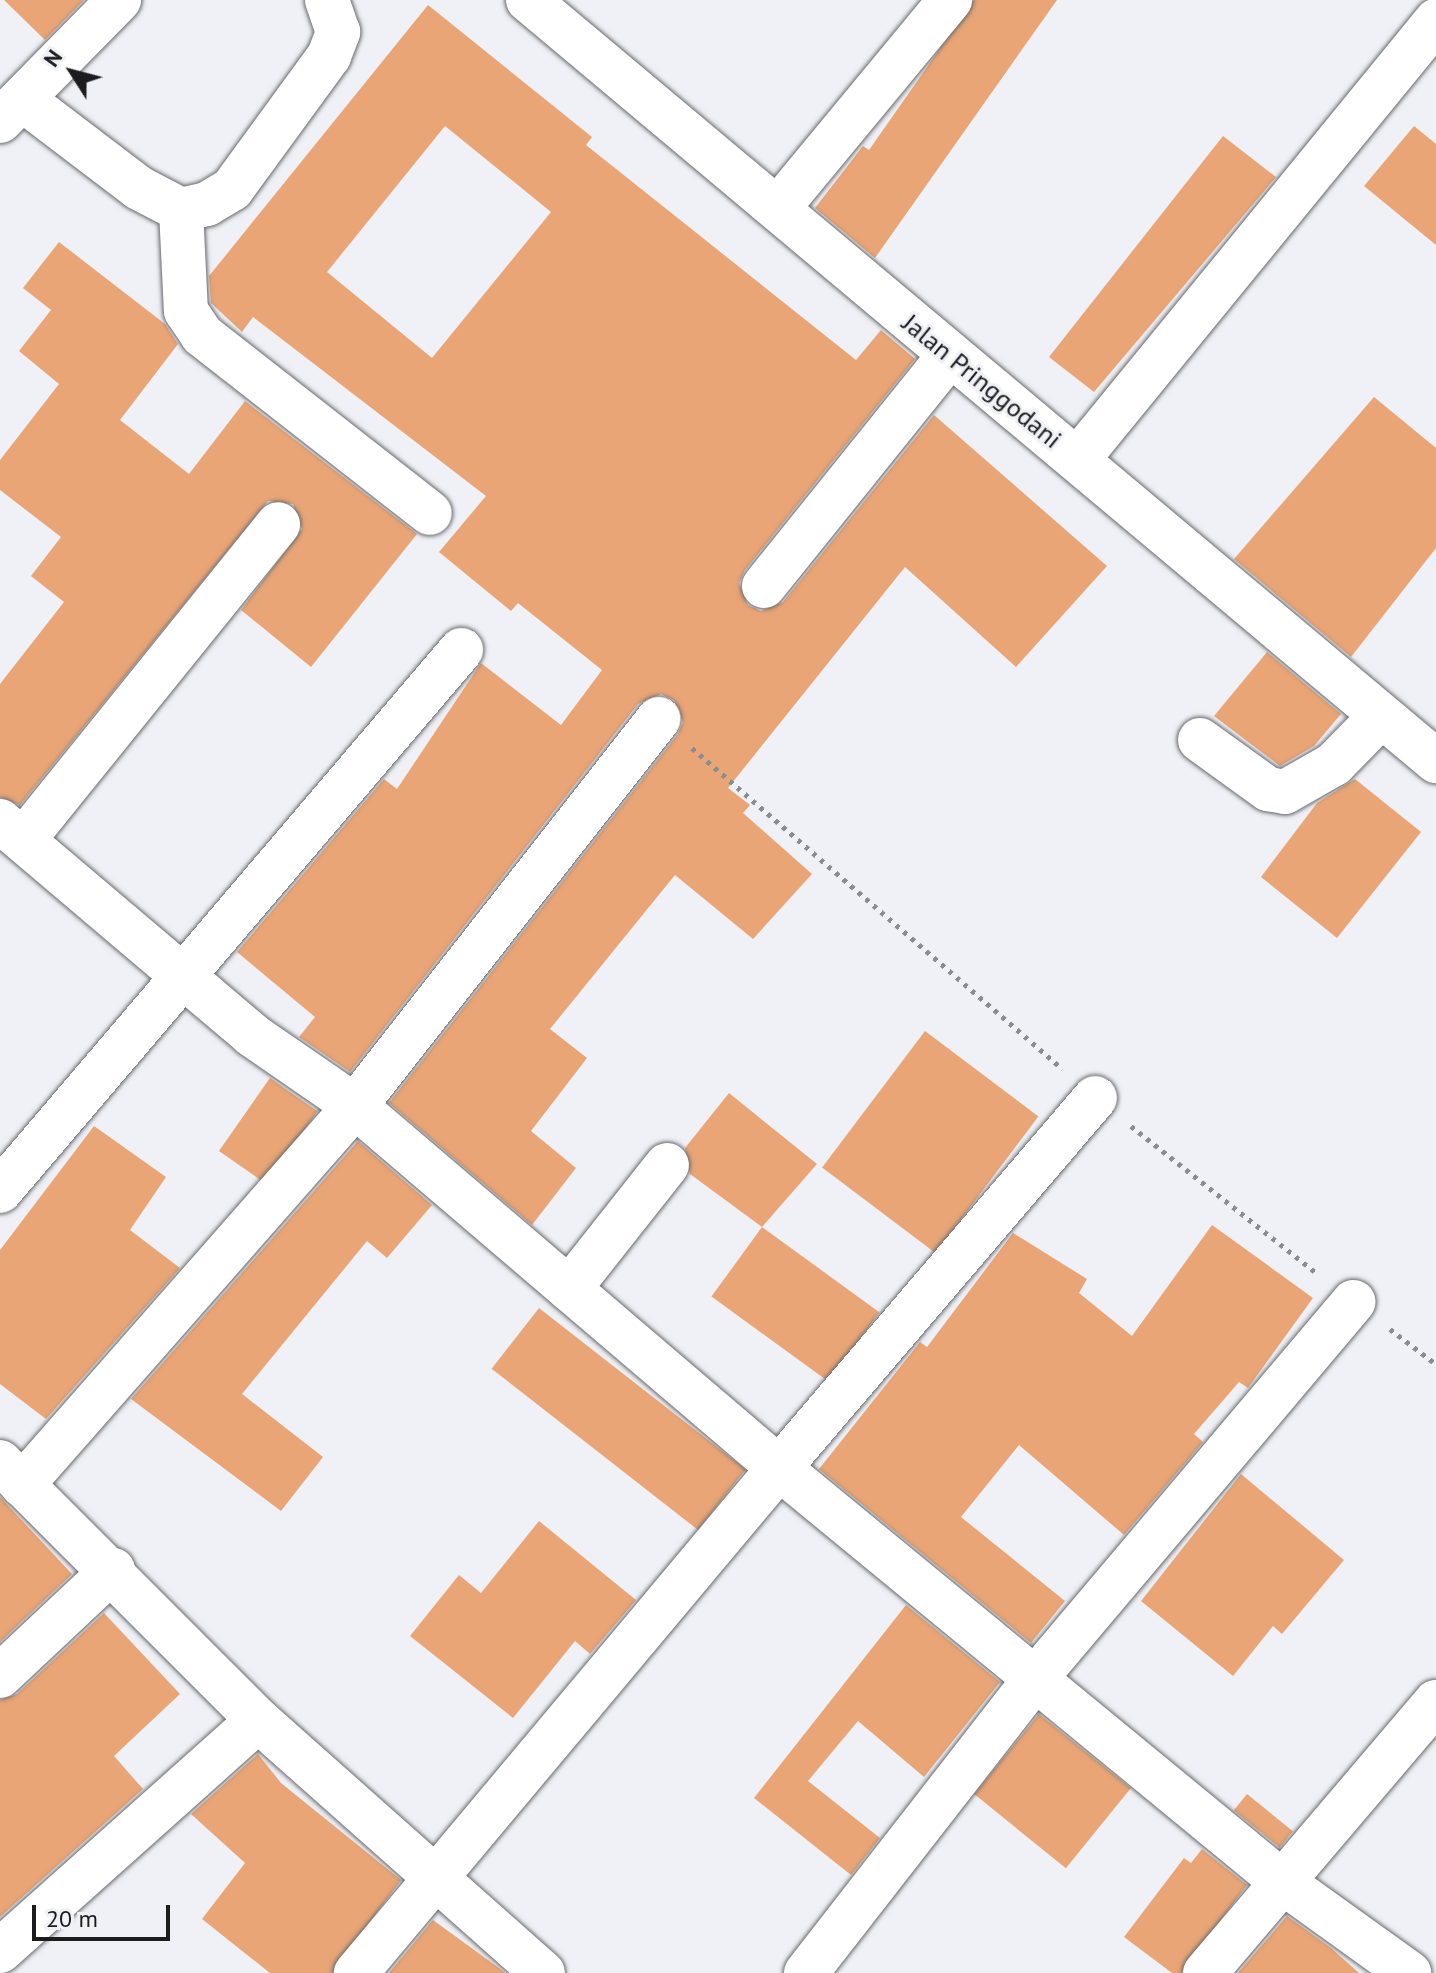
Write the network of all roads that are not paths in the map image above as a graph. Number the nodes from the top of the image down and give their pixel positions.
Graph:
1 (119, 0) edge
2 (327, 0) edge
3 (528, 0) edge
4 (950, 0) edge
5 (1436, 21) edge
6 (11, 110) edge
7 (778, 208) junction
8 (181, 210) junction
9 (950, 355) junction
10 (1078, 459) junction
11 (430, 513) dead end
12 (278, 524) dead end
13 (764, 586) dead end
14 (461, 650) dead end
15 (1381, 716) junction
16 (658, 719) road end
17 (1200, 740) dead end
18 (1436, 761) edge
19 (12, 829) edge
20 (187, 978) junction
21 (1095, 1098) road end
22 (355, 1106) junction
23 (667, 1165) dead end
24 (0, 1191) edge
25 (569, 1289) junction
26 (1354, 1302) road end
27 (779, 1468) junction
28 (11, 1474) edge
29 (113, 1570) junction
30 (0, 1676) edge
31 (1034, 1680) junction
32 (1436, 1702) edge
33 (258, 1720) junction
34 (436, 1881) junction
35 (1281, 1881) junction
36 (0, 1951) edge
37 (356, 1973) edge
38 (543, 1973) edge
39 (806, 1973) edge
40 (1205, 1973) edge
41 (1409, 1973) edge

1 - 6 street
2 - 8 street
3 - 7 street, Jalan Pringgodani
4 - 7 street
5 - 10 street
6 - 8 street
7 - 9 street, Jalan Pringgodani
8 - 11 street
9 - 10 street, Jalan Pringgodani
9 - 13 street
10 - 15 street, Jalan Pringgodani
12 - 19 street
14 - 20 street
15 - 17 street
15 - 18 street, Jalan Pringgodani
16 - 22 street
19 - 20 street
20 - 22 street
20 - 24 street
21 - 27 street
22 - 25 street
22 - 28 street
23 - 25 street
25 - 27 street
26 - 31 street
27 - 31 street
27 - 34 street
28 - 29 street
29 - 30 street
29 - 33 street
31 - 35 street
31 - 39 street
32 - 35 street
33 - 34 street
33 - 36 street
34 - 37 street
34 - 38 street
35 - 40 street
35 - 41 street

